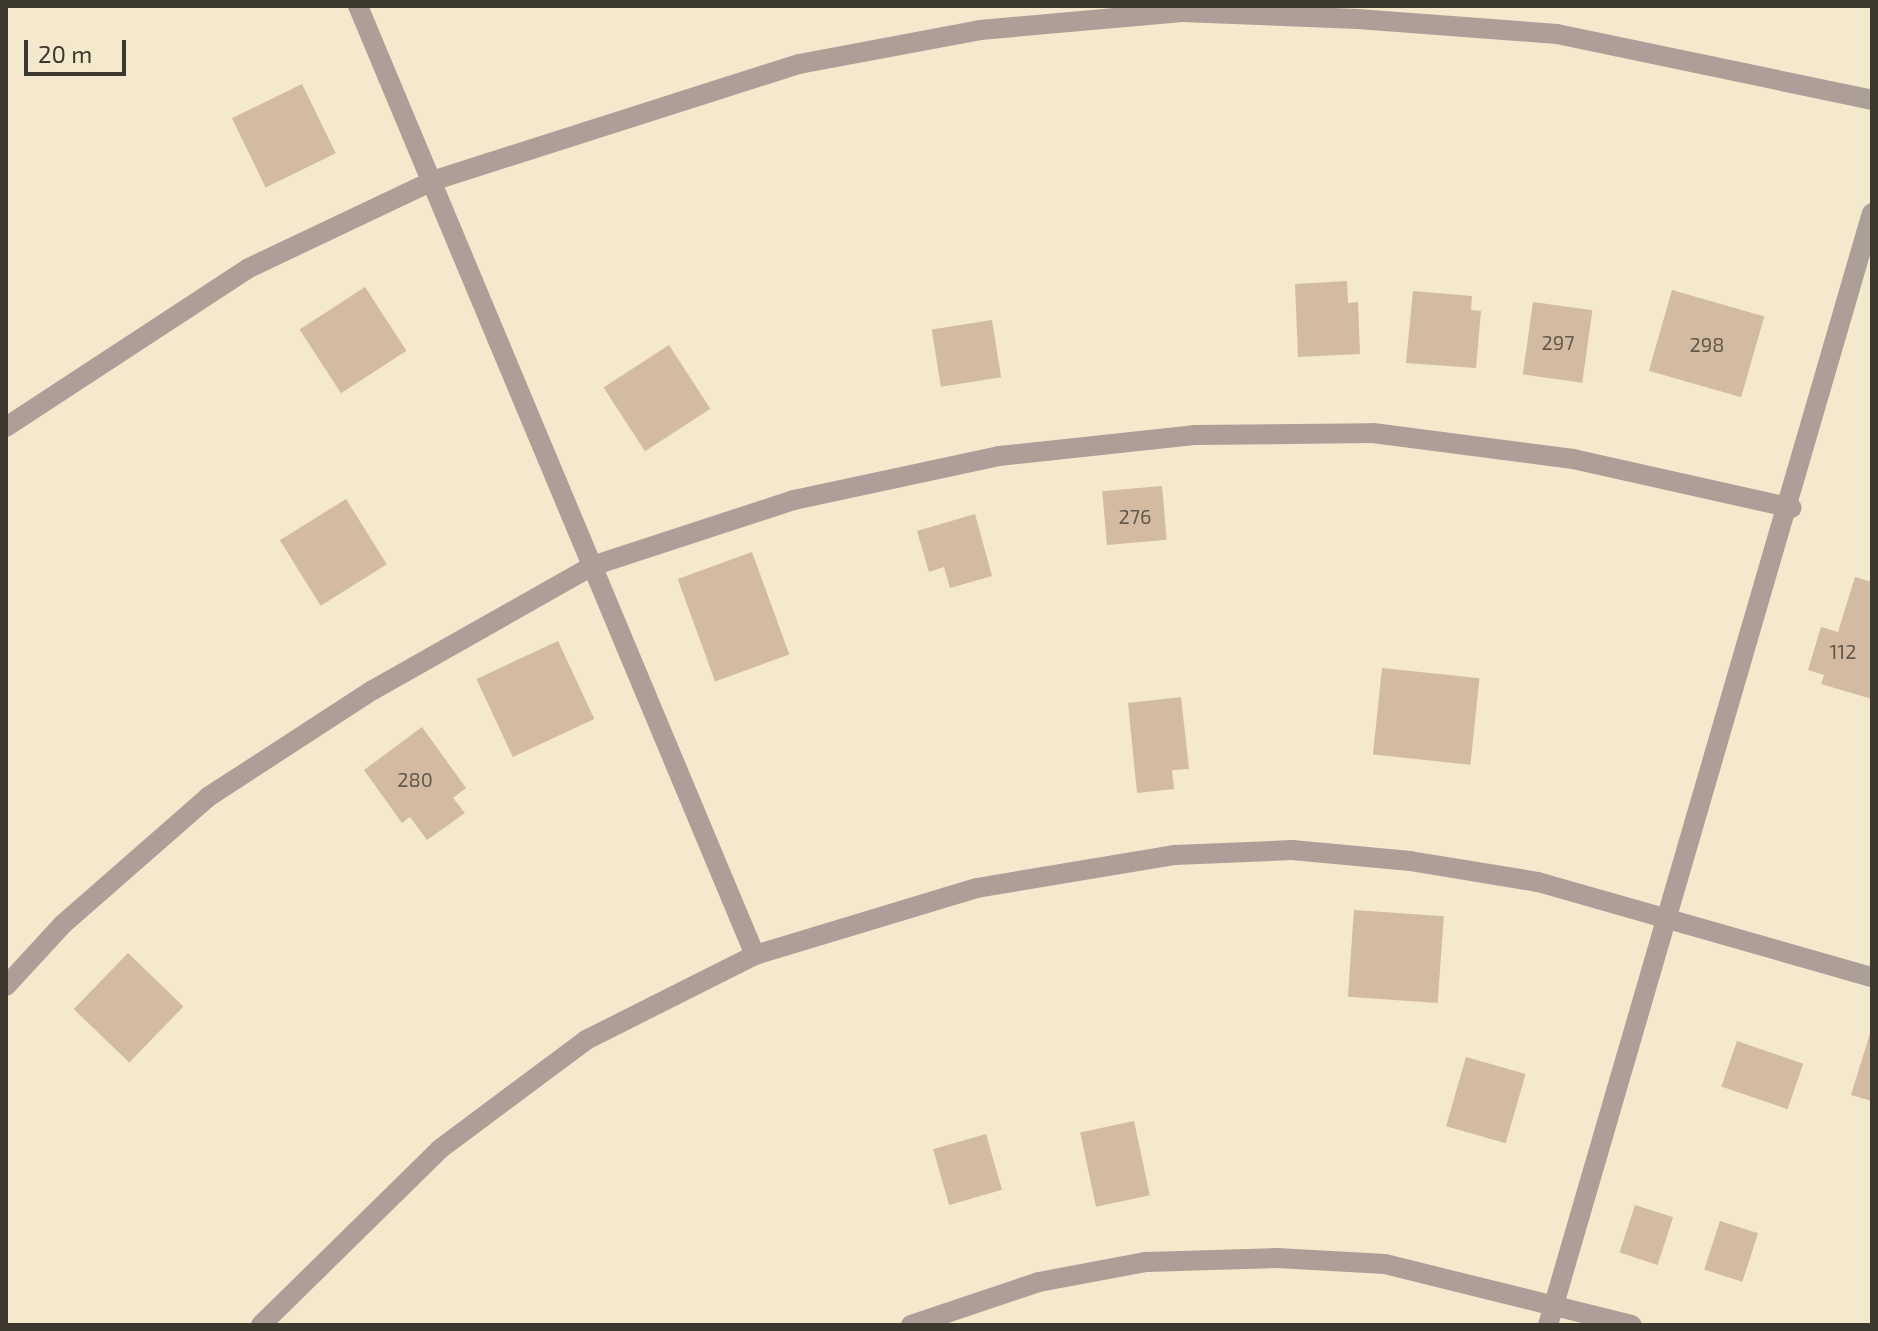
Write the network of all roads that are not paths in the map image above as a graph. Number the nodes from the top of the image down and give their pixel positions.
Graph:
1 (358, 6) edge
2 (1872, 100) edge
3 (432, 181) junction
4 (1872, 213) edge
5 (6, 427) edge
6 (1792, 508) junction
7 (592, 566) junction
8 (1668, 919) junction
9 (755, 955) junction
10 (1872, 977) edge
11 (6, 986) edge
12 (1556, 1302) junction
13 (261, 1325) edge
14 (911, 1325) edge
15 (1548, 1325) edge
16 (1632, 1325) edge

1 - 3 lane
2 - 3 lane
3 - 5 lane
3 - 7 lane
4 - 6 lane
6 - 7 lane
6 - 8 lane
7 - 9 lane
7 - 11 lane
8 - 9 lane
8 - 10 lane
8 - 12 lane
9 - 13 lane
12 - 14 lane
12 - 15 lane
12 - 16 lane

